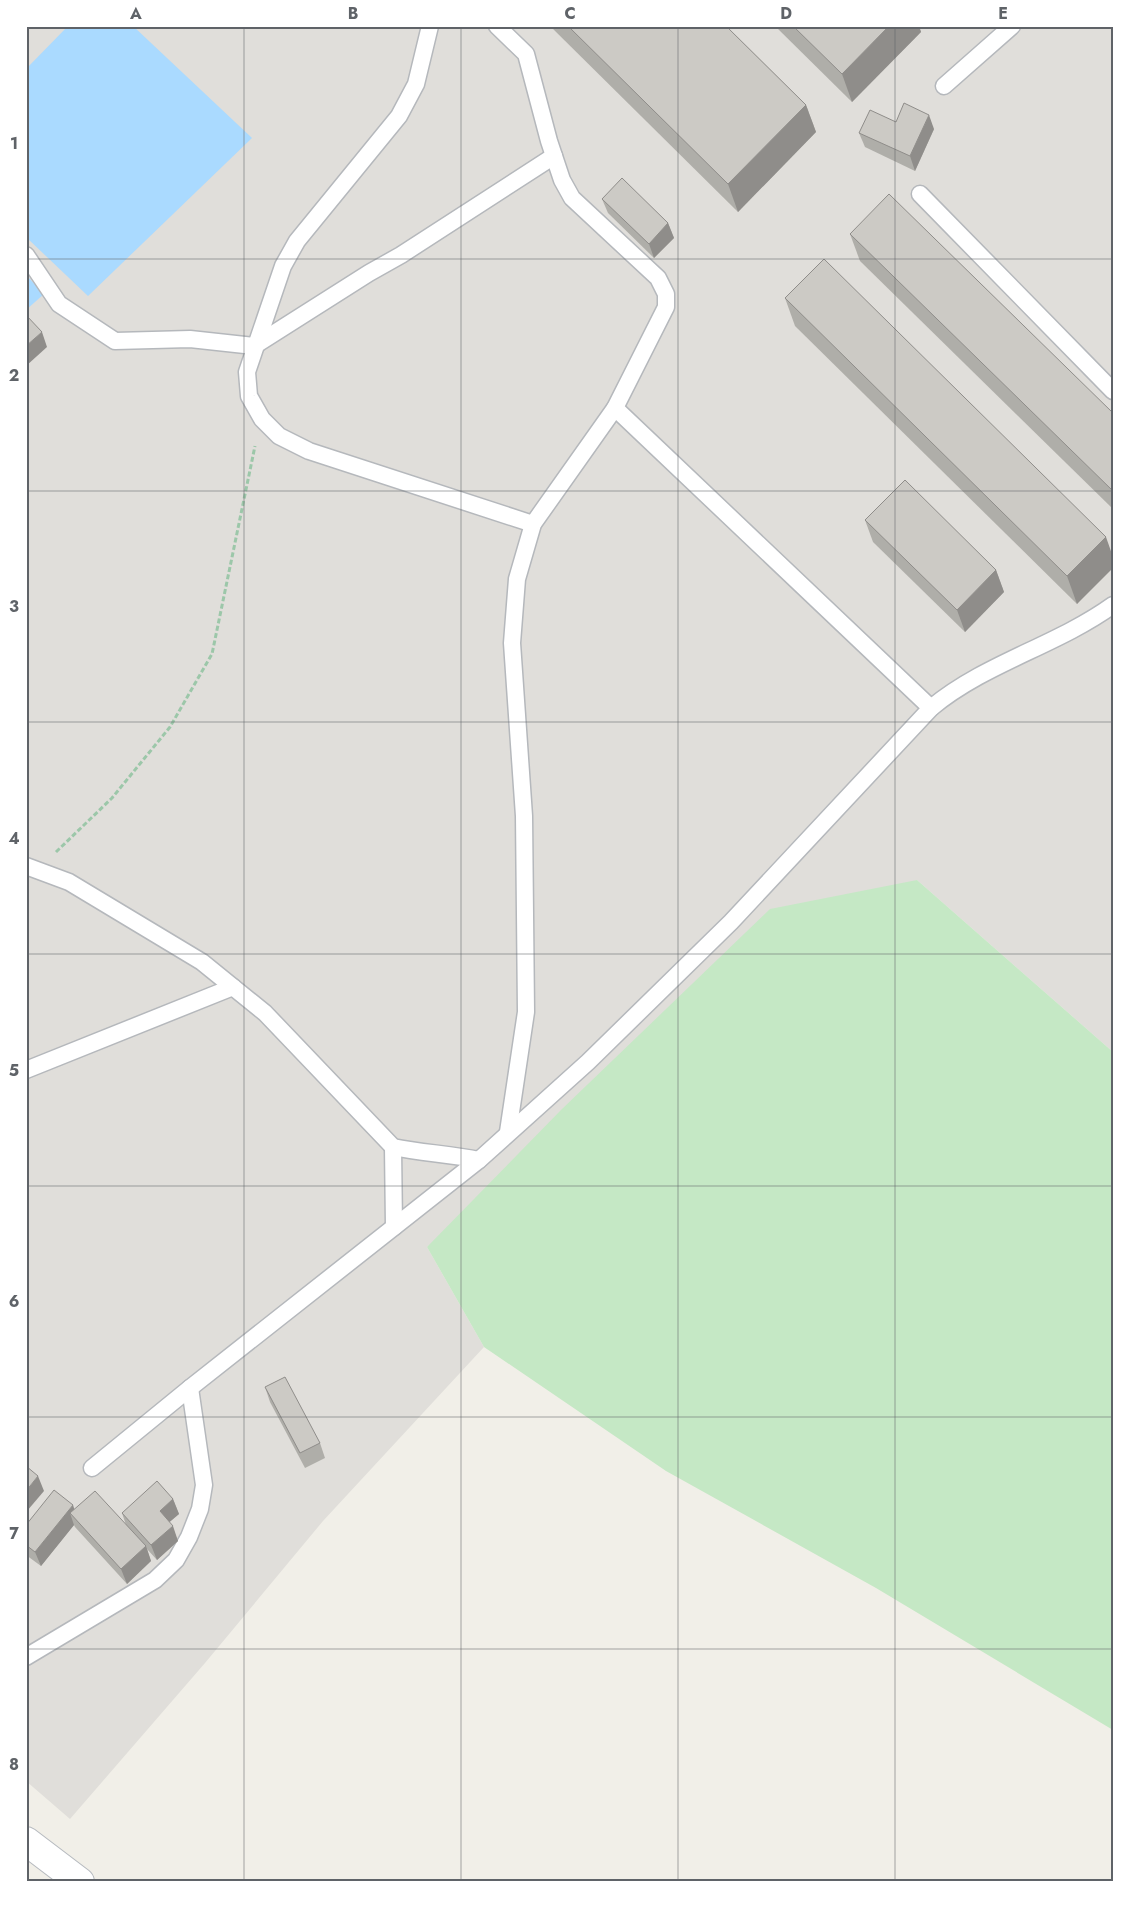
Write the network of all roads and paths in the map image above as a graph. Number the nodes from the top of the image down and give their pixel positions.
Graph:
1 (430, 26) edge
2 (497, 26) edge
3 (1012, 26) edge
4 (944, 86) dead end
5 (554, 156) junction
6 (920, 194) dead end
7 (26, 255) edge
8 (254, 346) junction
9 (1113, 391) edge
10 (615, 408) junction
11 (262, 419) junction
12 (533, 524) junction
13 (1113, 605) edge
14 (931, 708) junction
15 (32, 868) edge
16 (234, 986) junction
17 (26, 1070) edge
18 (508, 1132) junction
19 (393, 1147) junction
20 (479, 1160) junction
21 (394, 1227) junction
22 (190, 1388) junction
23 (92, 1468) dead end
24 (26, 1657) edge
25 (26, 1841) edge
26 (80, 1882) edge

1 - 8 lane
2 - 5 lane
3 - 4 lane
5 - 8 lane
5 - 10 lane
6 - 9 lane
7 - 8 lane
8 - 11 lane
10 - 12 lane
10 - 14 lane
11 - 12 lane
11 - 15 path
12 - 18 lane
13 - 14 lane
14 - 18 lane
15 - 16 lane
16 - 17 lane
16 - 19 lane
18 - 20 lane
19 - 20 lane
19 - 21 lane
20 - 21 lane
21 - 22 lane
22 - 23 lane
22 - 24 lane
25 - 26 main road

